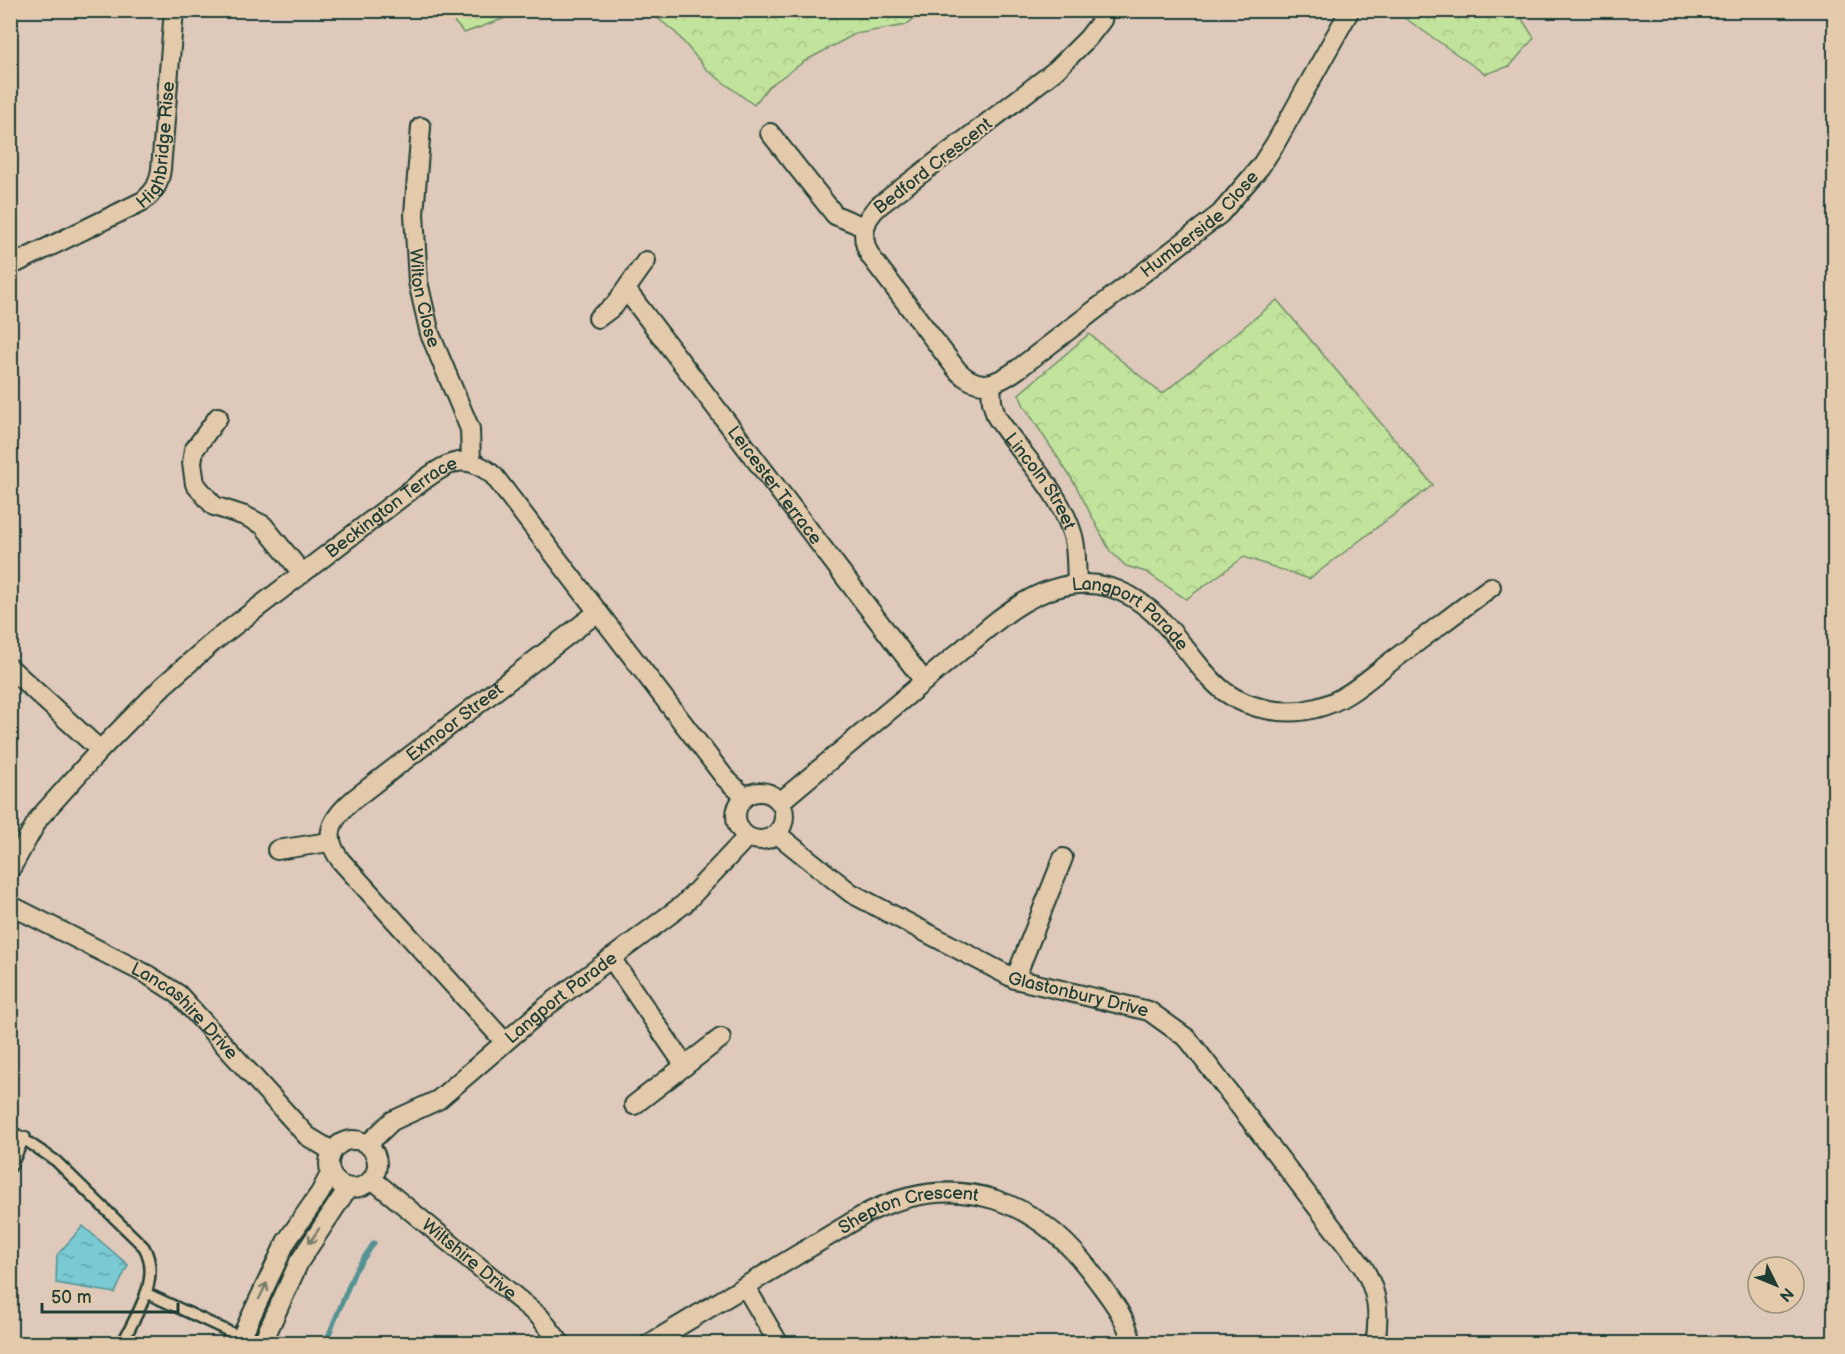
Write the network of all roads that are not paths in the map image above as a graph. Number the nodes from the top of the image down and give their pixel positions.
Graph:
1 (174, 10) edge
2 (1104, 10) edge
3 (1350, 10) edge
4 (421, 127) dead end
5 (770, 133) dead end
6 (864, 227) junction
7 (646, 261) dead end
8 (10, 266) edge
9 (627, 291) junction
10 (598, 318) dead end
11 (992, 385) junction
12 (218, 417) dead end
13 (471, 462) junction
14 (302, 573) junction
15 (1077, 582) junction
16 (1491, 587) dead end
17 (598, 612) junction
18 (10, 668) edge
19 (924, 681) junction
20 (100, 750) junction
21 (745, 797) junction
22 (780, 802) junction
23 (777, 834) junction
24 (747, 837) junction
25 (329, 842) junction
26 (277, 850) dead end
27 (1063, 858) dead end
28 (10, 870) edge
29 (10, 905) edge
30 (611, 958) junction
31 (1015, 979) junction
32 (721, 1038) dead end
33 (504, 1041) junction
34 (685, 1066) junction
35 (634, 1106) dead end
36 (10, 1130) edge
37 (25, 1137) junction
38 (368, 1144) junction
39 (332, 1151) junction
40 (10, 1168) edge
41 (330, 1174) junction
42 (372, 1179) junction
43 (348, 1188) junction
44 (745, 1286) junction
45 (146, 1293) junction
46 (245, 1341) edge
47 (122, 1344) edge
48 (262, 1344) edge
49 (561, 1344) edge
50 (649, 1344) edge
51 (779, 1344) edge
52 (1132, 1344) edge
53 (1375, 1344) edge

1 - 8 street, Highbridge Rise
2 - 6 street, Bedford Crescent
3 - 11 street, Humberside Close
4 - 13 street, Wilton Close
5 - 6 street
6 - 11 street, Bedford Crescent
7 - 9 street
9 - 10 street
9 - 19 street, Leicester Terrace
11 - 15 street, Lincoln Street
12 - 14 street
13 - 14 street, Beckington Terrace
13 - 17 street, Beckington Terrace
14 - 20 street, Beckington Terrace
15 - 16 street, Langport Parade
15 - 19 street, Langport Parade
17 - 21 street, Beckington Terrace
17 - 25 street, Exmoor Street
18 - 20 street
19 - 22 street, Langport Parade
20 - 28 street, Beckington Terrace
21 - 22 street
21 - 24 street
22 - 23 street
23 - 24 street
23 - 31 street, Glastonbury Drive
24 - 30 street, Langport Parade
25 - 26 street
25 - 33 street
27 - 31 street
29 - 39 street, Lancashire Drive
30 - 33 street, Langport Parade
30 - 34 street
31 - 53 street, Glastonbury Drive
32 - 34 street
33 - 38 street, Langport Parade
34 - 35 street
36 - 37 lane
37 - 40 lane
37 - 45 lane
38 - 39 street
38 - 42 street
39 - 41 street
41 - 43 street
46 -> 41 street
42 - 43 street
42 - 49 street, Wiltshire Drive
43 -> 48 street
44 - 50 street, Shepton Crescent
44 - 51 street
44 - 52 street, Shepton Crescent
45 - 46 lane
45 - 47 lane

